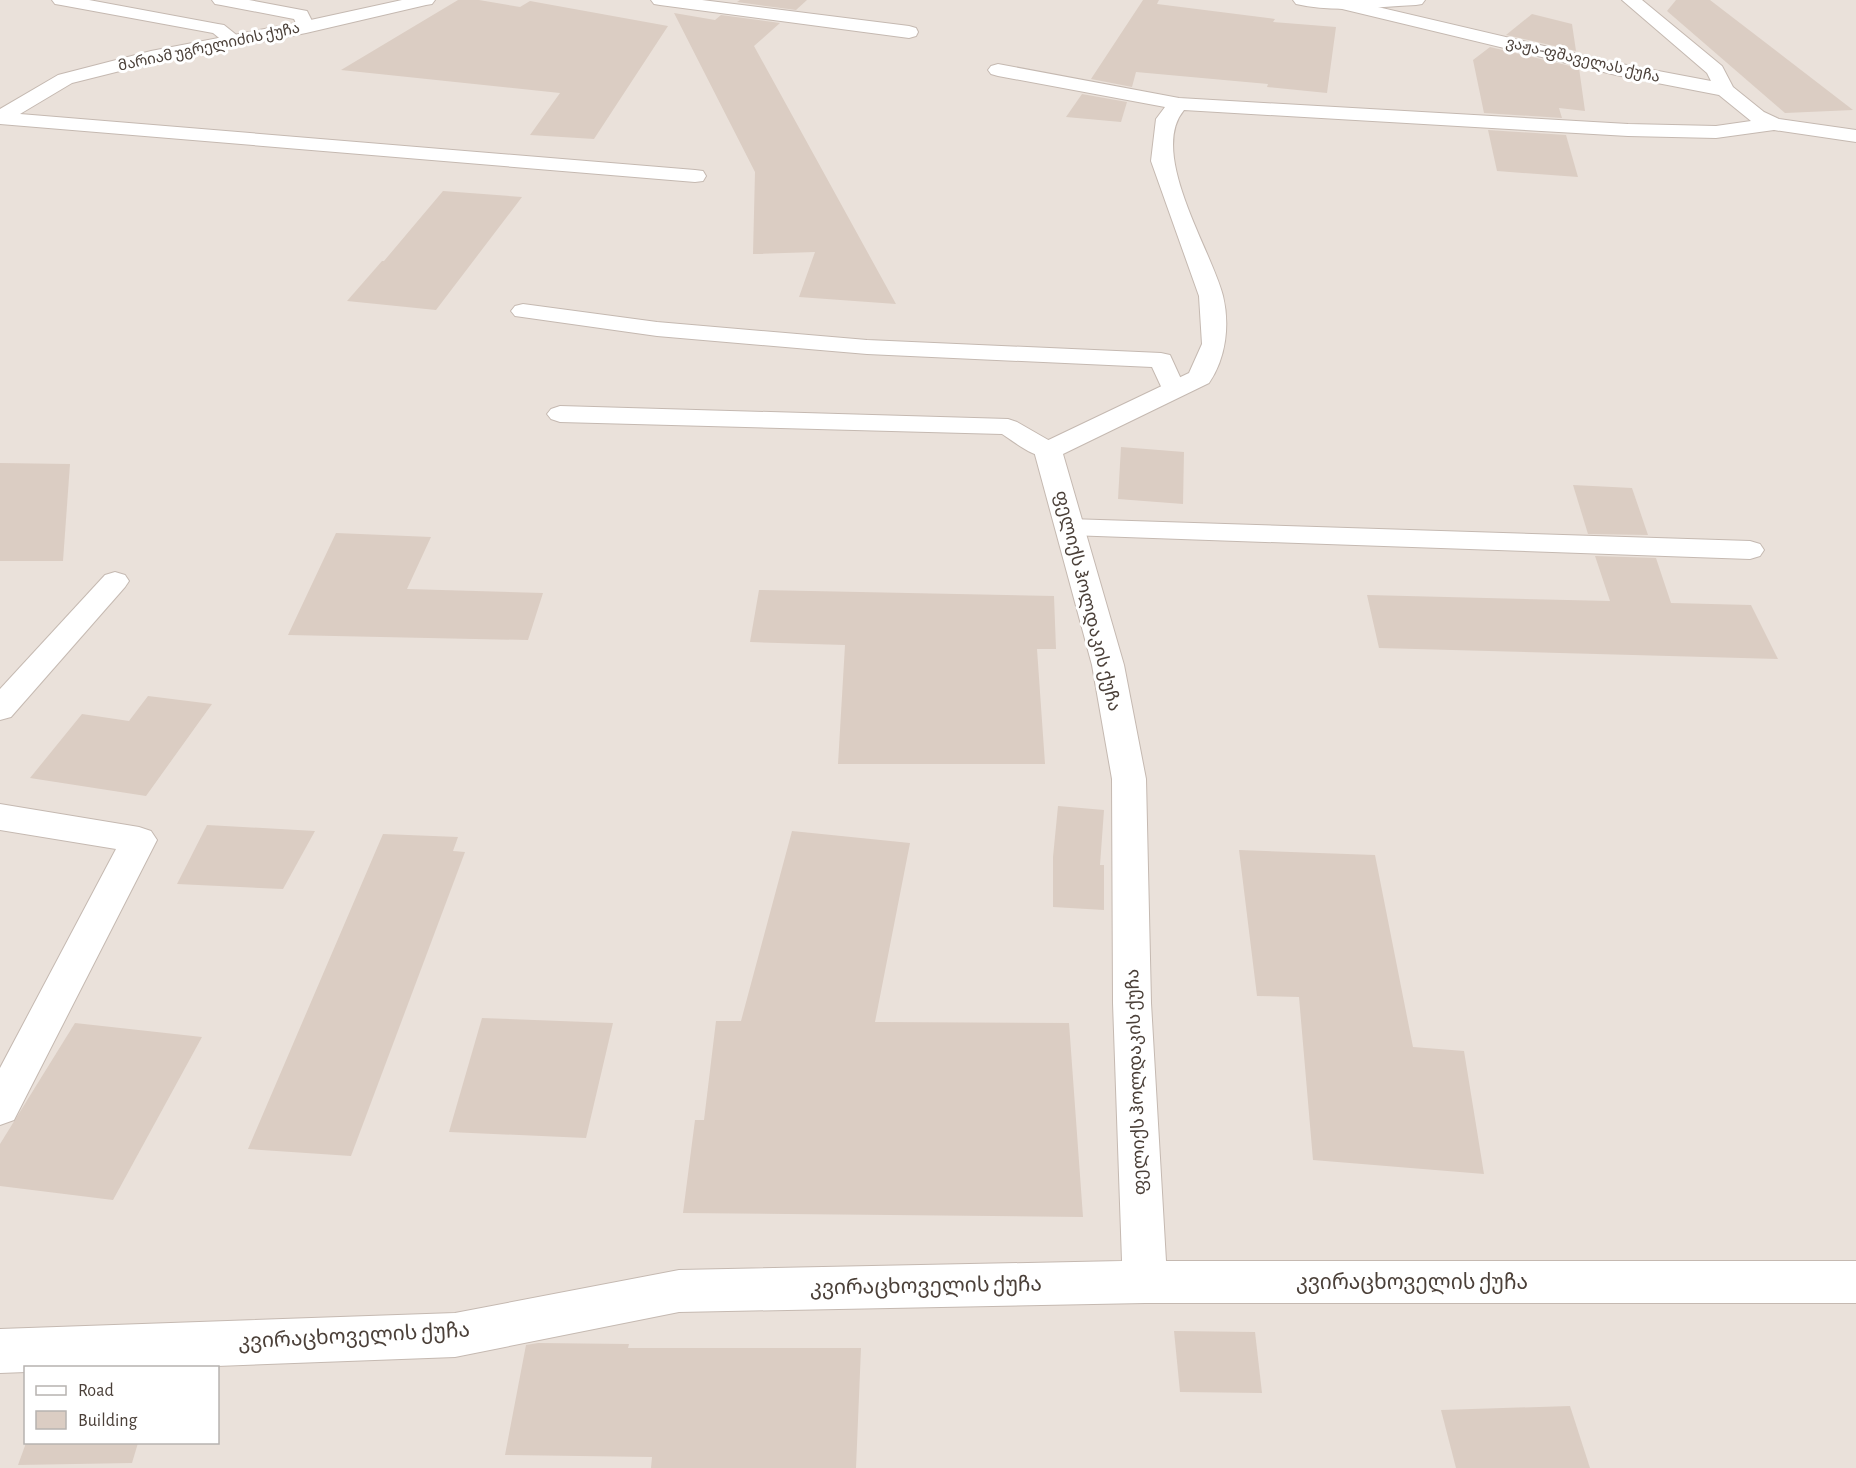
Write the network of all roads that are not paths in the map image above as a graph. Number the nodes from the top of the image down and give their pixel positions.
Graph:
1 (61, 0) edge
2 (221, 0) edge
3 (426, 0) edge
4 (660, 0) edge
5 (1302, 0) edge
6 (1416, 0) edge
7 (1631, 0) edge
8 (1338, 3) junction
9 (306, 27) junction
10 (909, 32) dead end
11 (235, 41) junction
12 (998, 70) dead end
13 (1725, 90) junction
14 (1179, 104) junction
15 (0, 118) edge
16 (1774, 124) junction
17 (1856, 136) edge
18 (695, 176) dead end
19 (523, 311) dead end
20 (1174, 390) junction
21 (561, 414) dead end
22 (1048, 451) junction
23 (1069, 527) junction
24 (1750, 550) dead end
25 (115, 581) dead end
26 (0, 709) edge
27 (0, 817) edge
28 (0, 1107) edge
29 (1145, 1282) junction
30 (1856, 1282) edge
31 (0, 1351) edge

1 - 11 lane
2 - 9 lane
3 - 9 street, მარიამ უგრელიძის ქუჩა
4 - 10 street
5 - 8 street, ვაჟა-ფშაველას ქუჩა
6 - 8 street
7 - 13 street
8 - 13 street, ვაჟა-ფშაველას ქუჩა
9 - 11 street, მარიამ უგრელიძის ქუჩა
11 - 15 street, მარიამ უგრელიძის ქუჩა
12 - 14 street
13 - 16 street, ვაჟა-ფშაველას ქუჩა
14 - 16 street
14 - 20 street
15 - 18 street
16 - 17 street, ვაჟა-ფშაველას ქუჩა
19 - 20 lane
20 - 22 street
21 - 22 lane
22 - 23 street, ფელიქს ჰოლდაკის ქუჩა
23 - 24 lane
23 - 29 street, ფელიქს ჰოლდაკის ქუჩა
25 - 26 lane
27 - 28 street
29 - 30 street, კვირაცხოველის ქუჩა
29 - 31 street, კვირაცხოველის ქუჩა

